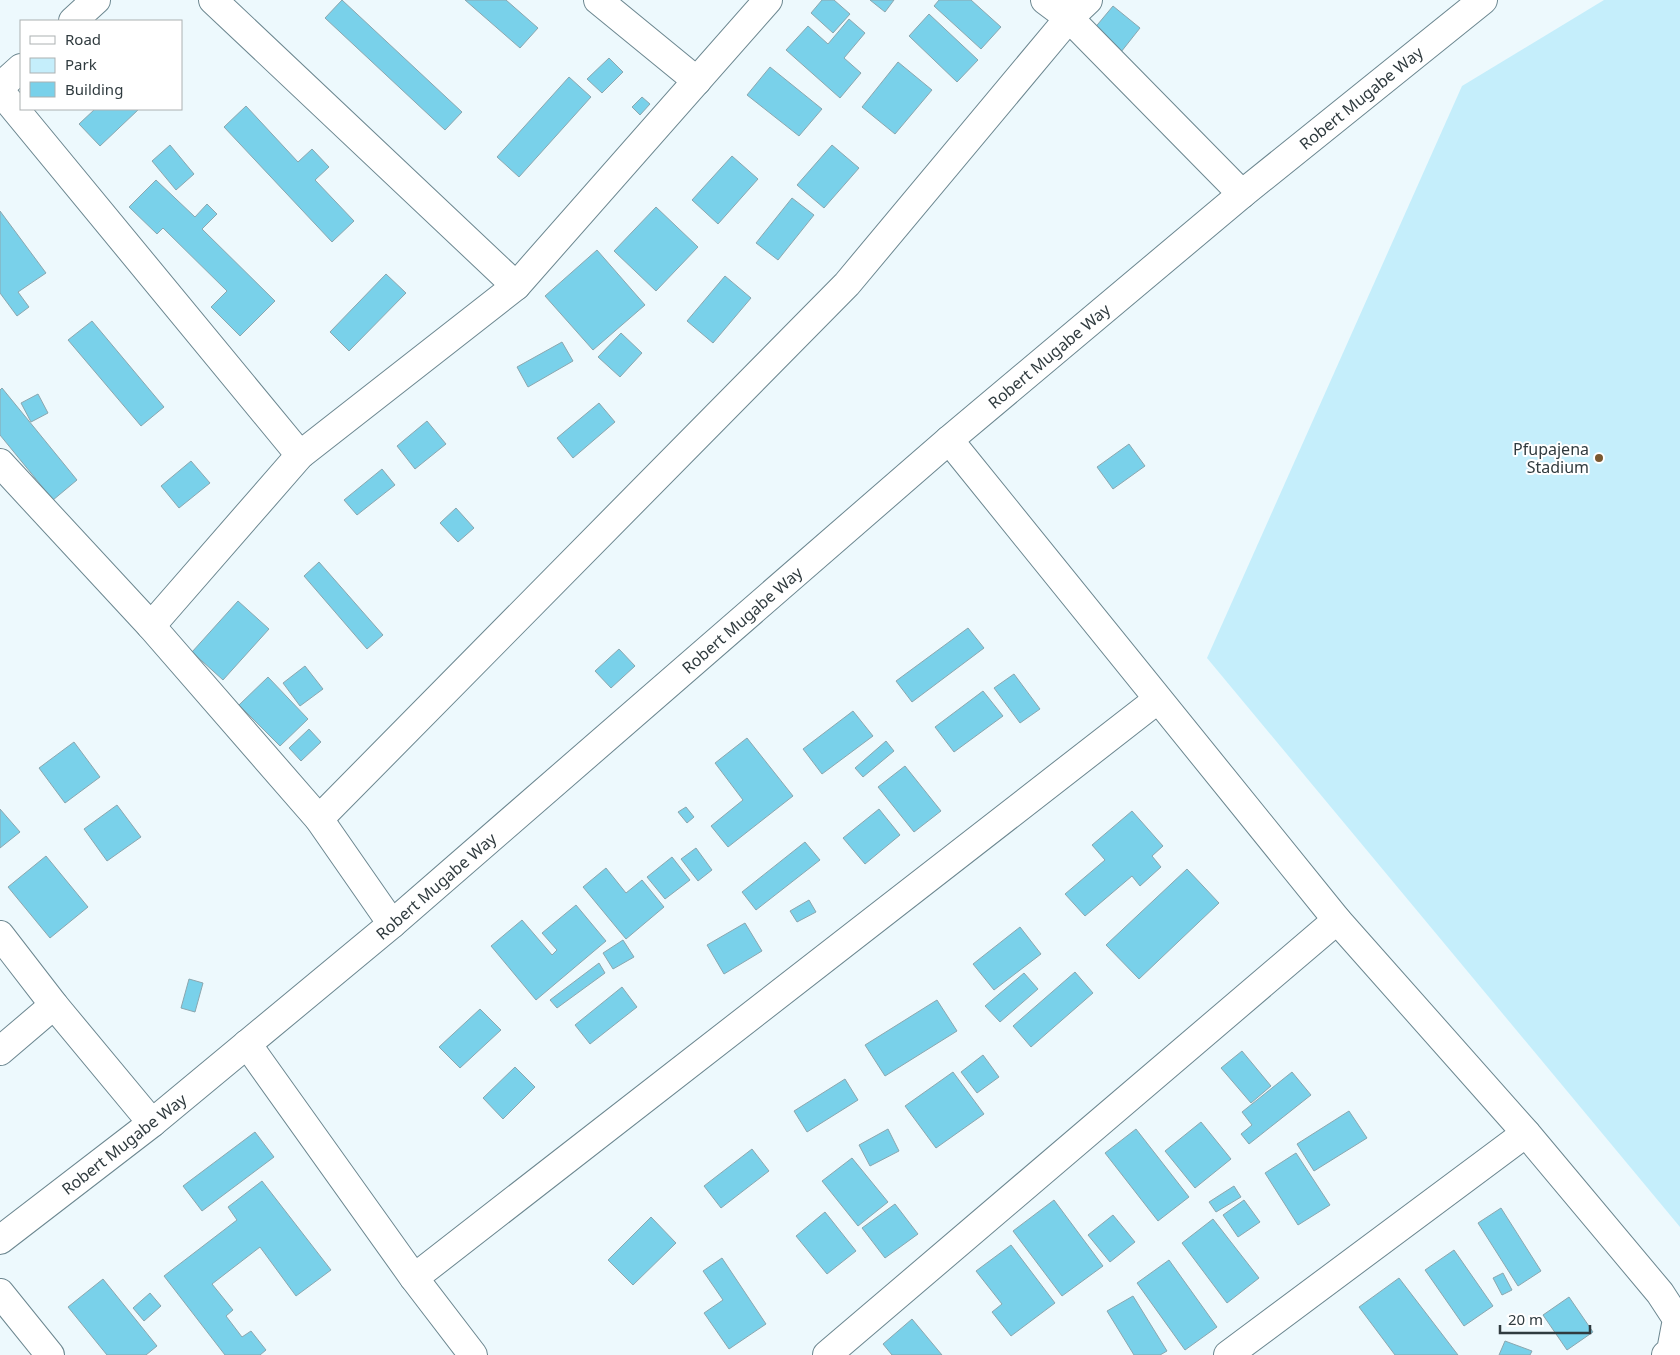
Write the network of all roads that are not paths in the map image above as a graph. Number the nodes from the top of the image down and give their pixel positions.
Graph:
1 (96, 0) edge
2 (213, 0) edge
3 (598, 0) edge
4 (768, 0) edge
5 (1045, 0) edge
6 (1483, 0) edge
7 (1079, 9) edge
8 (74, 20) edge
9 (20, 69) edge
10 (697, 81) junction
11 (0, 89) edge
12 (1242, 194) junction
13 (516, 286) junction
14 (949, 440) junction
15 (300, 455) junction
16 (0, 463) edge
17 (151, 626) junction
18 (1157, 700) junction
19 (319, 819) junction
20 (1337, 920) junction
21 (392, 924) junction
22 (0, 935) edge
23 (54, 1005) junction
24 (247, 1044) junction
25 (0, 1051) edge
26 (152, 1123) junction
27 (1526, 1133) junction
28 (0, 1240) edge
29 (414, 1278) junction
30 (0, 1293) edge
31 (50, 1355) edge
32 (474, 1355) edge
33 (827, 1355) edge
34 (1228, 1355) edge
35 (1666, 1355) edge

1 - 8 street
2 - 13 street
3 - 10 street
4 - 10 street
5 - 7 street
6 - 12 street, Robert Mugabe Way
7 - 12 street
7 - 19 street
9 - 11 street
10 - 13 street
11 - 15 street
12 - 14 street, Robert Mugabe Way
13 - 15 street
14 - 18 street
14 - 21 street, Robert Mugabe Way
15 - 17 street
16 - 17 street
17 - 19 street
18 - 20 street
18 - 29 street
19 - 21 street
20 - 27 street
20 - 33 street
21 - 24 street, Robert Mugabe Way
22 - 23 street
23 - 25 street
23 - 26 street
24 - 26 street, Robert Mugabe Way
24 - 29 street
26 - 28 street, Robert Mugabe Way
27 - 34 street
27 - 35 street
29 - 32 street
30 - 31 street

